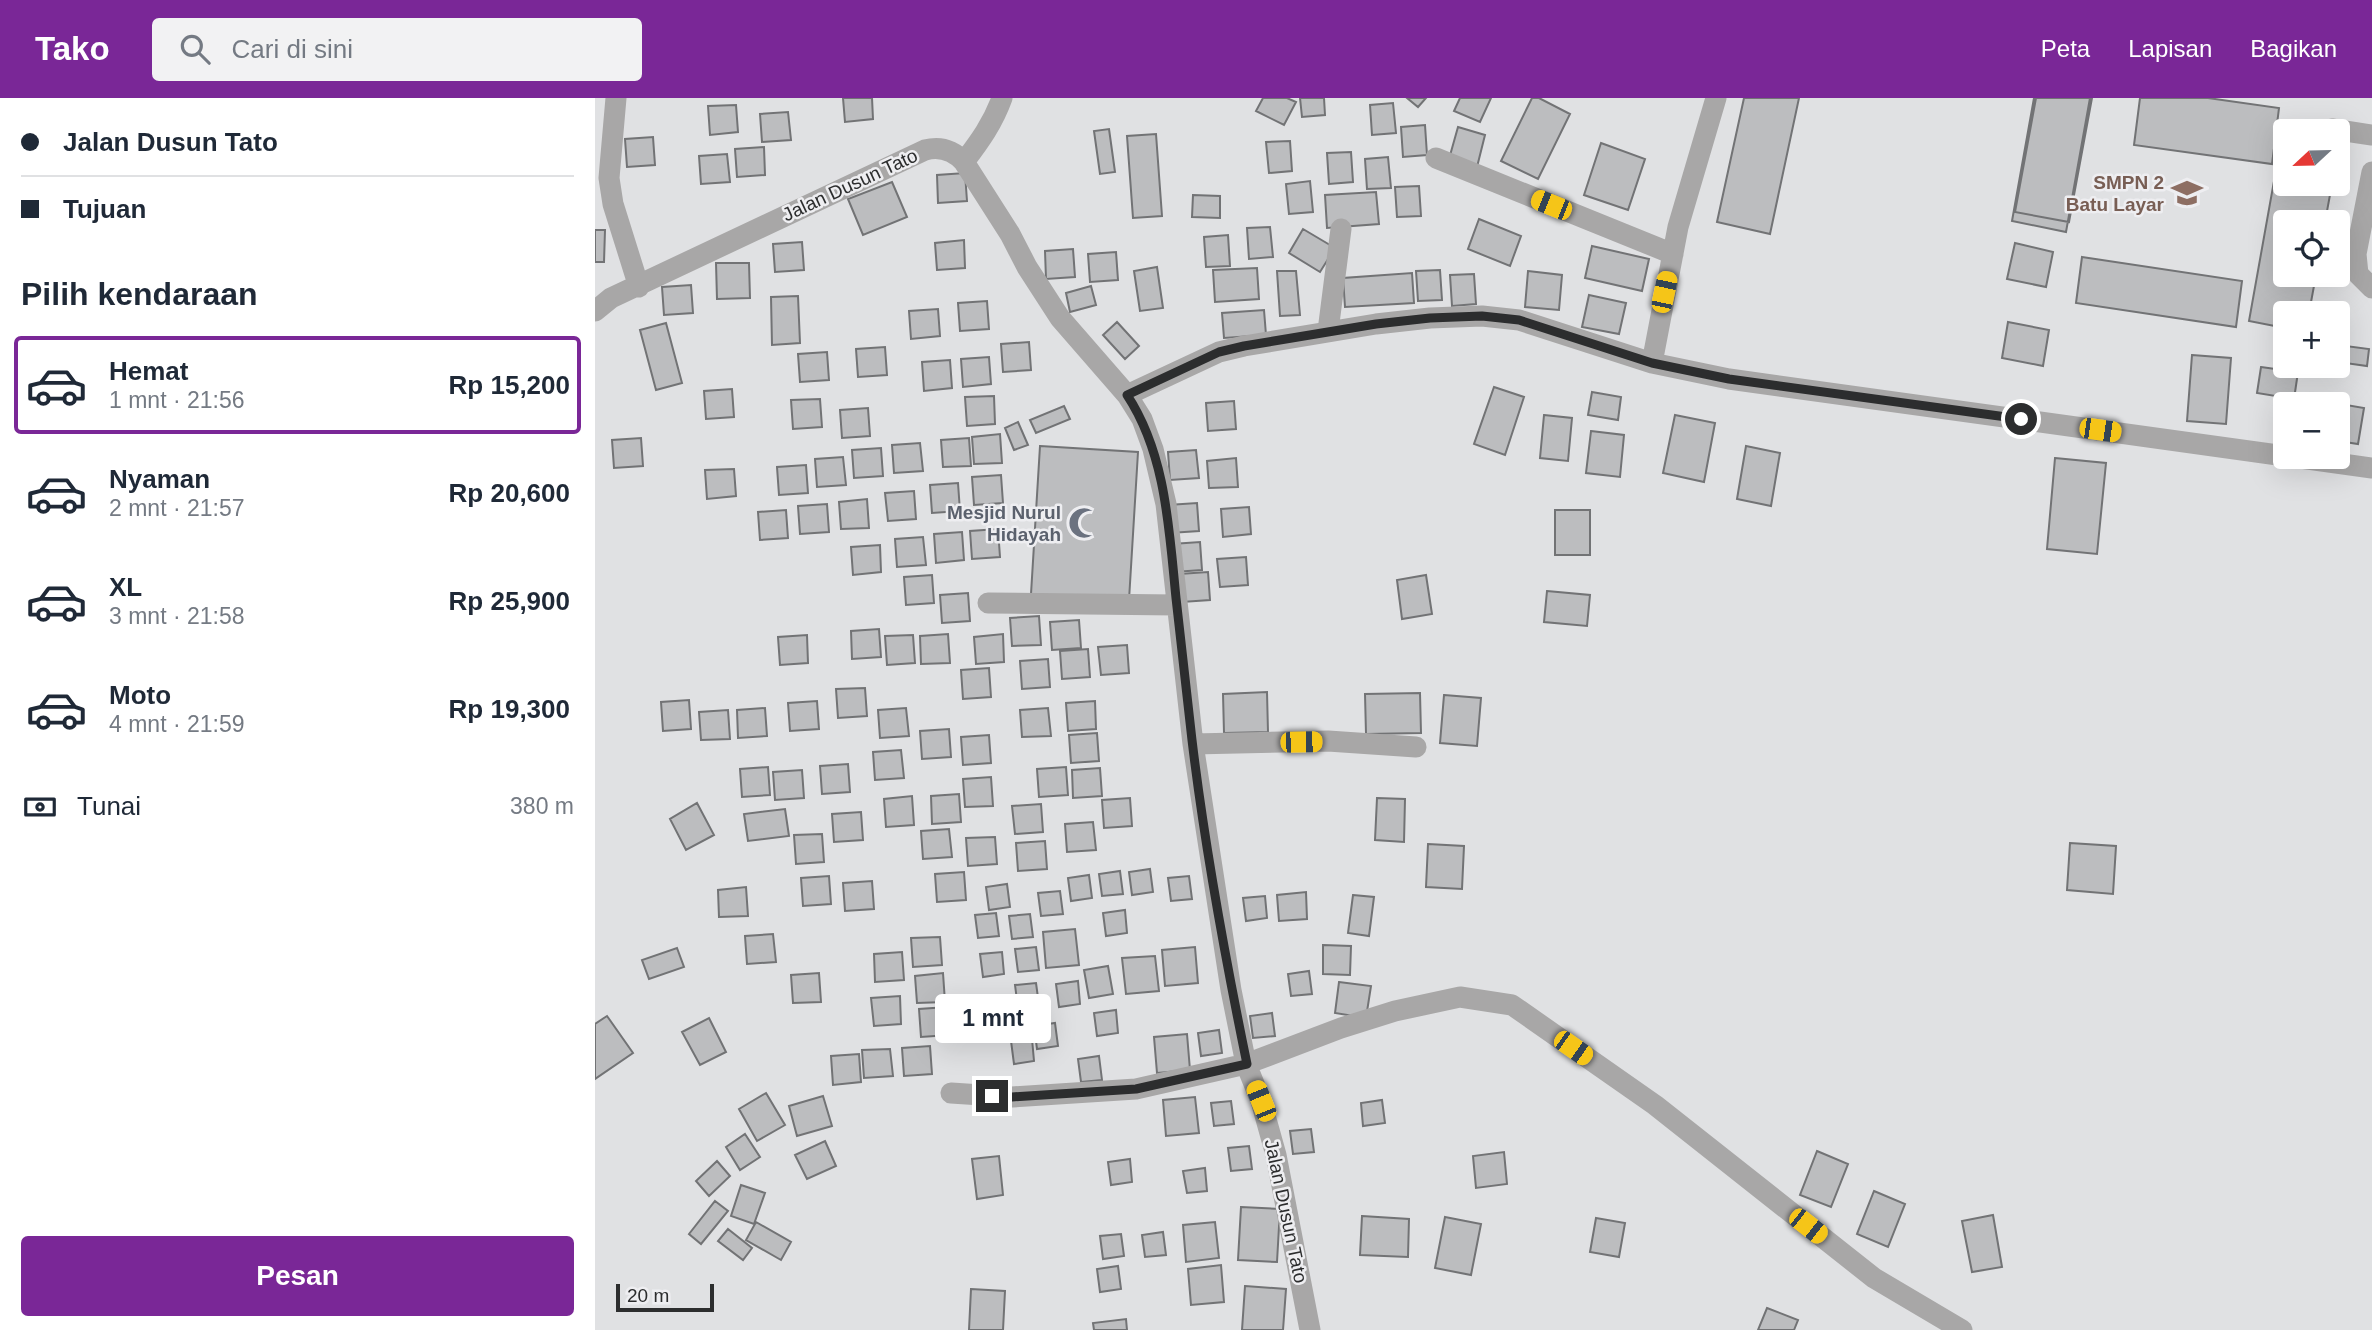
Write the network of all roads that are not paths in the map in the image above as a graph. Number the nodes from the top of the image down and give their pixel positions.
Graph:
1 (615, 98) edge
2 (1002, 98) edge
3 (1716, 98) edge
4 (2350, 132) edge
5 (2372, 135) edge
6 (1436, 158) dead end
7 (964, 162) junction
8 (2372, 172) edge
9 (1341, 229) dead end
10 (1672, 254) junction
11 (639, 286) junction
12 (2372, 288) edge
13 (595, 311) edge
14 (1328, 331) junction
15 (1652, 363) junction
16 (1127, 395) junction
17 (2273, 454) edge
18 (2350, 465) edge
19 (2372, 468) edge
20 (988, 603) dead end
21 (1177, 606) junction
22 (1193, 744) junction
23 (1416, 747) dead end
24 (1247, 1064) junction
25 (951, 1093) dead end
26 (1310, 1330) edge
27 (1962, 1330) edge

1 - 11 street
2 - 7 street
3 - 10 street
4 - 5 street
6 - 10 street
7 - 11 street, Jalan Dusun Tato
7 - 16 street, Jalan Dusun Tato
8 - 12 street
9 - 14 street
10 - 15 street
11 - 13 street, Jalan Dusun Tato
14 - 15 street
14 - 16 street
15 - 17 street
16 - 21 street, Jalan Dusun Tato
18 - 19 street
20 - 21 street
21 - 22 street, Jalan Dusun Tato
22 - 23 street
22 - 24 street, Jalan Dusun Tato
24 - 25 street
24 - 26 street, Jalan Dusun Tato
24 - 27 street

